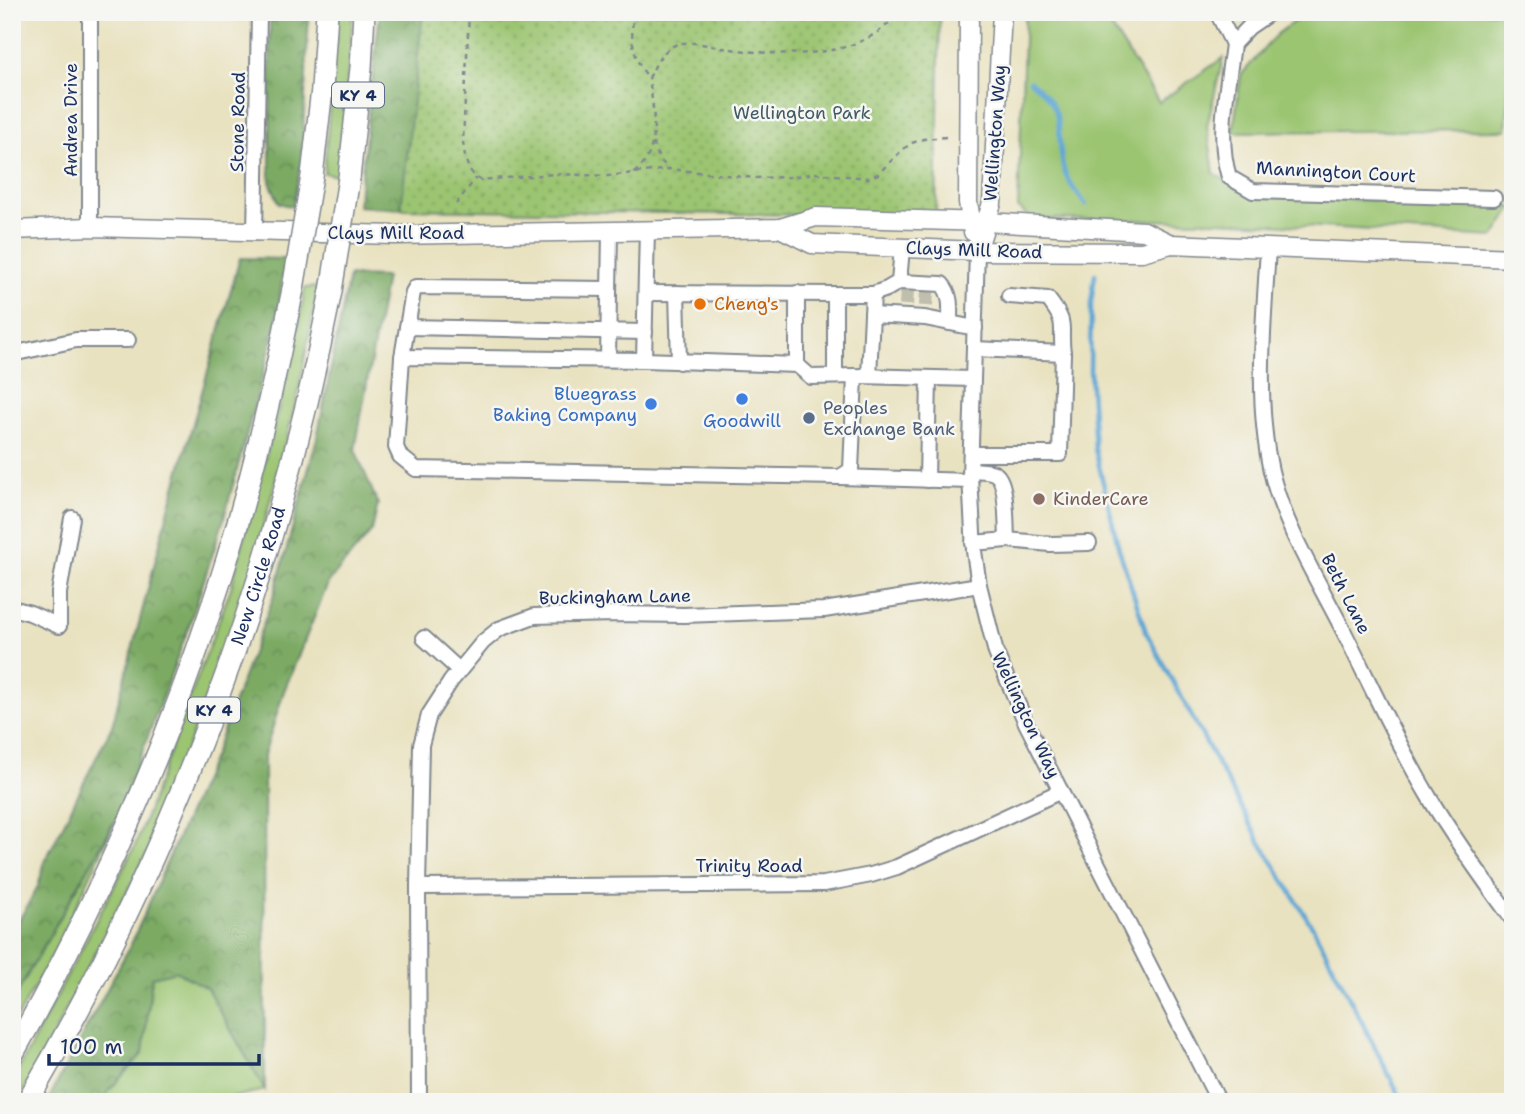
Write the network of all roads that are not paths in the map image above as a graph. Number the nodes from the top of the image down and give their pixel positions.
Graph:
1 (90, 12) edge
2 (259, 12) edge
3 (327, 12) edge
4 (364, 12) edge
5 (969, 12) edge
6 (1002, 12) edge
7 (1217, 12) edge
8 (1271, 12) edge
9 (1233, 44) junction
10 (1494, 198) dead end
11 (979, 221) junction
12 (90, 228) junction
13 (780, 228) junction
14 (647, 229) junction
15 (12, 230) edge
16 (610, 230) junction
17 (256, 233) junction
18 (1171, 244) junction
19 (902, 248) junction
20 (1268, 248) junction
21 (977, 251) junction
22 (1513, 258) edge
23 (608, 289) junction
24 (646, 293) junction
25 (677, 293) junction
26 (797, 293) junction
27 (835, 294) junction
28 (873, 294) junction
29 (904, 295) junction
30 (1009, 296) dead end
31 (926, 300) junction
32 (872, 315) junction
33 (950, 323) junction
34 (407, 327) junction
35 (975, 328) junction
36 (608, 331) junction
37 (645, 332) junction
38 (128, 340) dead end
39 (974, 349) junction
40 (1063, 353) junction
41 (12, 354) edge
42 (402, 357) junction
43 (608, 359) junction
44 (645, 360) junction
45 (679, 362) junction
46 (797, 365) junction
47 (835, 376) junction
48 (862, 376) junction
49 (929, 378) junction
50 (973, 379) junction
51 (971, 454) junction
52 (970, 476) junction
53 (840, 477) junction
54 (927, 480) junction
55 (72, 519) dead end
56 (1007, 540) junction
57 (973, 543) junction
58 (1089, 543) dead end
59 (979, 585) junction
60 (12, 608) edge
61 (424, 638) dead end
62 (460, 670) junction
63 (1061, 790) junction
64 (418, 887) junction
65 (1513, 920) edge
66 (12, 1055) edge
67 (27, 1102) edge
68 (419, 1102) edge
69 (1219, 1102) edge

1 - 12 street, Andrea Drive
2 - 17 street, Stone Road
3 - 66 highway, New Circle Road / KY 4, bridge
4 - 67 highway, New Circle Road / KY 4, bridge
5 - 11 main road, Wellington Way
6 - 11 main road, Wellington Way
7 - 9 street
8 - 9 street
9 - 10 street, Mannington Court
11 - 13 main road, Clays Mill Road
11 - 18 main road, Clays Mill Road
11 - 21 main road, Wellington Way
12 - 15 main road, Clays Mill Road
12 - 17 main road, Clays Mill Road
13 - 14 main road, Clays Mill Road
13 - 19 main road, Clays Mill Road
14 - 16 main road, Clays Mill Road
14 - 24 street
16 - 17 main road, Clays Mill Road
16 - 23 street
18 - 20 main road, Clays Mill Road
18 - 21 main road, Clays Mill Road
19 - 21 main road, Clays Mill Road
19 - 29 street
20 - 22 main road, Clays Mill Road
20 - 65 street, Beth Lane
21 - 35 street, Wellington Way
23 - 34 street
23 - 36 street
24 - 25 street
24 - 37 street
25 - 26 street
25 - 45 street
26 - 27 street
26 - 46 street
27 - 28 street
27 - 47 street
28 - 29 street
28 - 32 street
29 - 31 street
29 - 31 street
29 - 32 street
30 - 40 street
31 - 33 street
31 - 33 street
32 - 48 street
33 - 35 street
34 - 36 street
34 - 42 street
35 - 39 street, Wellington Way
36 - 37 street
36 - 43 street
37 - 44 street
38 - 41 street
39 - 40 street
39 - 50 street, Wellington Way
40 - 51 street
42 - 43 street
42 - 53 street
43 - 44 street
44 - 45 street
45 - 46 street
46 - 47 street
47 - 48 street
48 - 49 street
48 - 53 street
49 - 50 street
49 - 54 street
50 - 51 street, Wellington Way
51 - 52 street, Wellington Way
52 - 54 street
52 - 56 street
52 - 57 street, Wellington Way
53 - 54 street
55 - 60 street
56 - 57 street
56 - 58 street
57 - 59 street, Wellington Way
59 - 62 street, Buckingham Lane
59 - 63 street, Wellington Way
61 - 62 street
62 - 64 street, Buckingham Lane
63 - 64 street, Trinity Road
63 - 69 street, Wellington Way
64 - 68 street, Buckingham Lane

